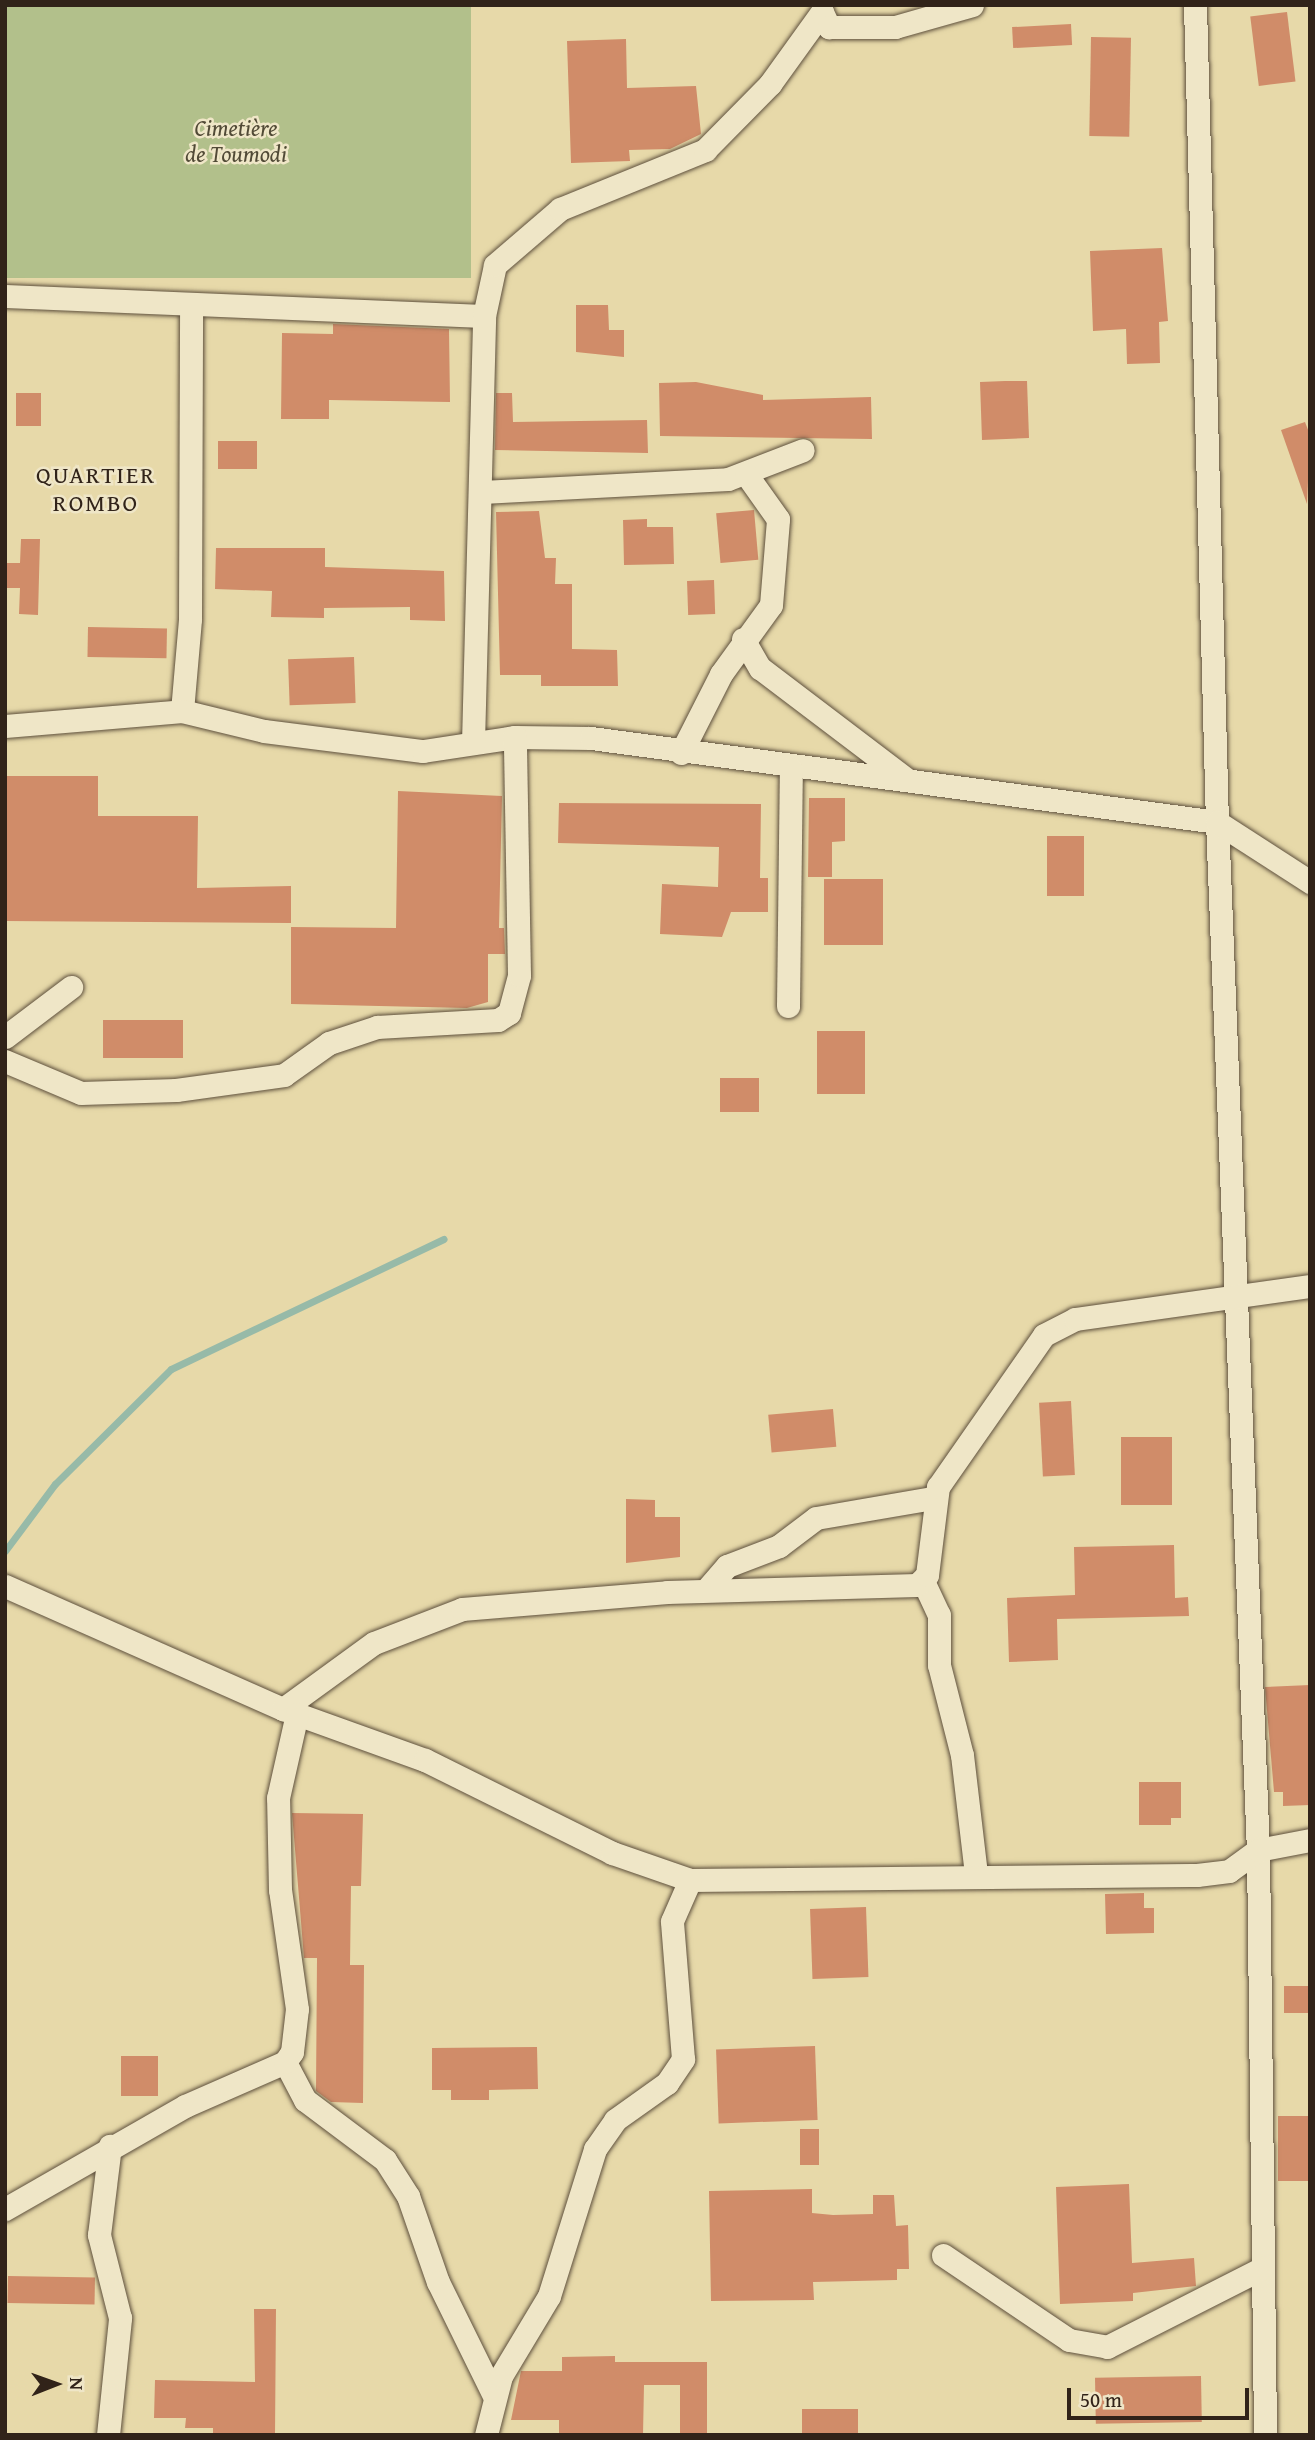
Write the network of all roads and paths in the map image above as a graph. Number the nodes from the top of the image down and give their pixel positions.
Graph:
1 (972, 5) edge
2 (1195, 5) edge
3 (5, 296) edge
4 (191, 306) junction
5 (484, 316) junction
6 (803, 450) dead end
7 (746, 474) junction
8 (482, 492) junction
9 (743, 639) junction
10 (182, 711) junction
11 (5, 726) edge
12 (515, 737) junction
13 (473, 743) junction
14 (681, 753) junction
15 (791, 769) junction
16 (910, 782) junction
17 (1217, 822) junction
18 (1310, 882) edge
19 (71, 987) dead end
20 (788, 1006) dead end
21 (5, 1037) edge
22 (5, 1061) edge
23 (1310, 1286) edge
24 (1239, 1298) junction
25 (933, 1498) junction
26 (923, 1581) junction
27 (5, 1586) edge
28 (706, 1590) junction
29 (290, 1711) junction
30 (1310, 1840) edge
31 (1258, 1850) junction
32 (975, 1875) junction
33 (690, 1880) junction
34 (285, 2062) junction
35 (110, 2146) junction
36 (5, 2209) edge
37 (943, 2255) dead end
38 (1263, 2268) junction
39 (493, 2394) junction
40 (108, 2435) edge
41 (486, 2435) edge
42 (1265, 2435) edge

1 - 5 street
2 - 17 street
3 - 4 street
4 - 5 street
4 - 10 street
5 - 8 street
6 - 7 street
7 - 8 street
7 - 9 street
8 - 13 street
9 - 14 street
9 - 16 street
10 - 11 street
10 - 13 street
12 - 13 street
12 - 14 street
12 - 22 street
14 - 15 street
15 - 16 street
15 - 20 street
16 - 17 street
17 - 18 street
17 - 24 street
19 - 21 street
23 - 24 street
24 - 25 street
24 - 31 street
25 - 26 street
25 - 28 street
26 - 28 street
26 - 32 street
27 - 29 street
28 - 29 street
29 - 33 street
29 - 34 street
30 - 31 street
31 - 32 street
31 - 38 street
32 - 33 street
33 - 39 street
34 - 35 street
34 - 39 street
35 - 36 street
35 - 40 street
37 - 38 street
38 - 42 street
39 - 41 street

